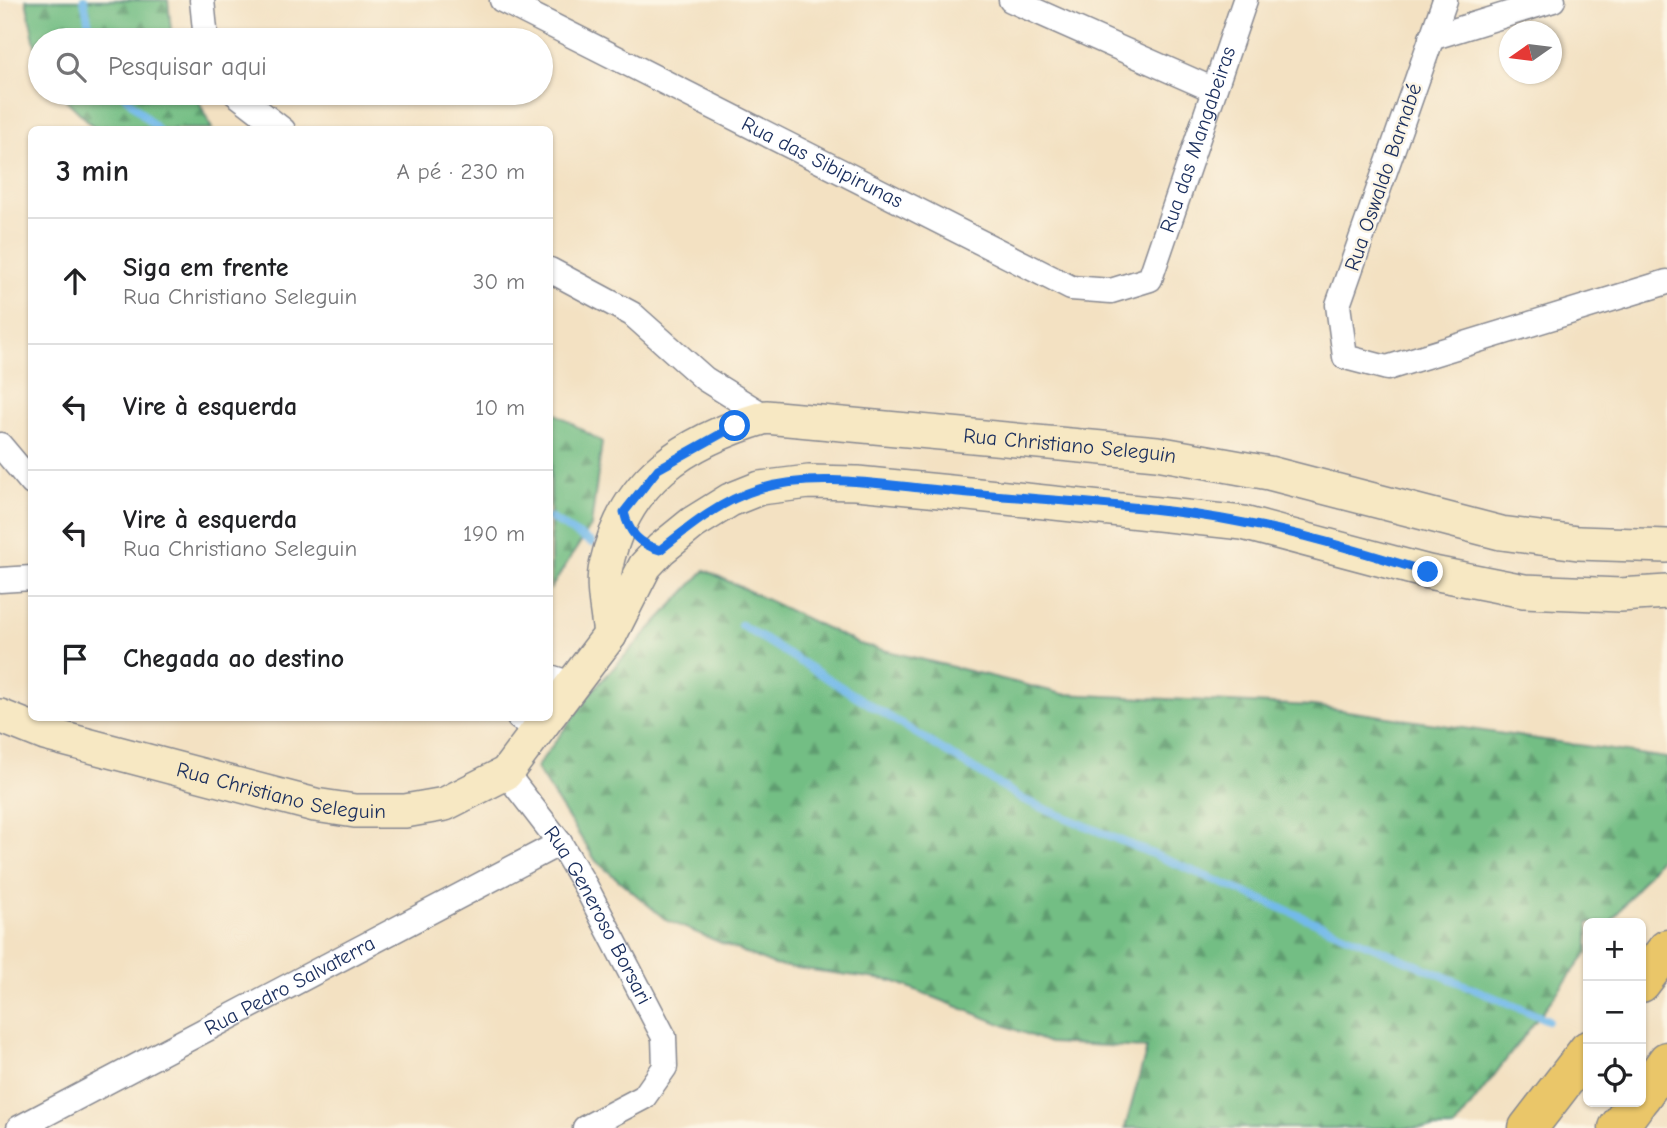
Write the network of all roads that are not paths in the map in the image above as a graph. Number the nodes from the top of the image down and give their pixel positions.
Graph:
1 (202, 0) edge
2 (502, 0) edge
3 (1245, 0) edge
4 (1445, 0) edge
5 (1553, 0) edge
6 (1016, 1) edge
7 (205, 28) edge
8 (1431, 38) junction
9 (1214, 90) junction
10 (251, 105) edge
11 (278, 126) edge
12 (553, 272) edge
13 (1150, 279) joint
14 (1667, 282) edge
15 (766, 417) junction
16 (0, 445) edge
17 (28, 478) edge
18 (624, 512) junction
19 (1667, 546) edge
20 (660, 550) junction
21 (28, 578) edge
22 (0, 580) edge
23 (1667, 592) edge
24 (610, 635) junction
25 (561, 681) edge
26 (0, 716) edge
27 (538, 721) edge
28 (506, 773) junction
29 (560, 843) junction
30 (1667, 949) edge
31 (1643, 981) edge
32 (1583, 1056) edge
33 (1667, 1061) edge
34 (1646, 1090) edge
35 (1633, 1107) edge
36 (19, 1128) edge
37 (586, 1128) edge
38 (1528, 1128) edge
39 (1618, 1128) edge

1 - 7 street
2 - 13 street, Rua das Sibipirunas
3 - 9 street, Rua das Mangabeiras
4 - 8 street, Rua Oswaldo Barnabé
5 - 8 street
6 - 9 street
8 - 14 street, Rua Oswaldo Barnabé
9 - 13 street, Rua das Mangabeiras
10 - 11 street
12 - 15 street
15 - 18 main road, Rua Christiano Seleguin
15 - 19 main road, Rua Christiano Seleguin
16 - 17 street
18 - 20 main road
18 - 24 main road, Rua Christiano Seleguin
20 - 23 main road, Rua Christiano Seleguin
20 - 24 main road, Rua Christiano Seleguin
21 - 22 street
24 - 25 main road, Rua Christiano Seleguin
26 - 28 main road, Rua Christiano Seleguin
27 - 28 main road, Rua Christiano Seleguin
28 - 29 street, Rua Generoso Borsari
29 - 36 street, Rua Pedro Salvaterra
29 - 37 street, Rua Generoso Borsari
30 - 31 main road
32 - 38 main road
33 - 34 main road
35 - 39 main road

